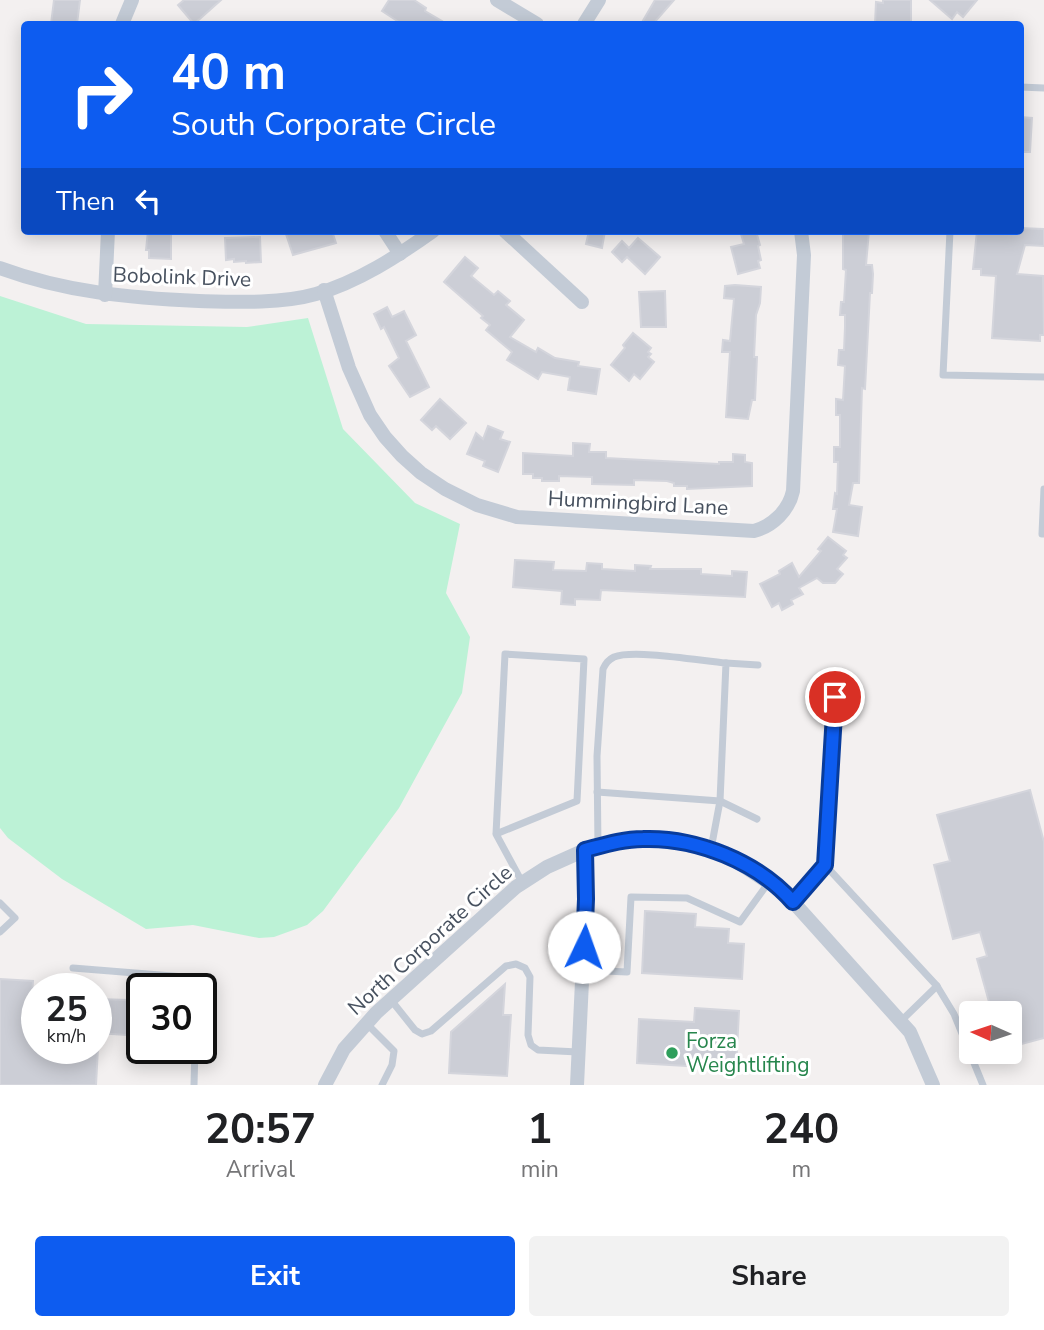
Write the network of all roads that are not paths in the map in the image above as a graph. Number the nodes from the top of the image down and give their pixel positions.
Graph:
1 (132, 0) edge
2 (497, 0) edge
3 (599, 0) edge
4 (123, 21) edge
5 (532, 21) edge
6 (586, 21) edge
7 (1024, 87) edge
8 (1044, 88) edge
9 (108, 235) edge
10 (388, 235) edge
11 (427, 235) edge
12 (509, 235) edge
13 (802, 235) edge
14 (950, 235) edge
15 (400, 254) junction
16 (0, 268) edge
17 (324, 290) junction
18 (104, 295) junction
19 (582, 302) dead end
20 (1044, 377) edge
21 (1044, 489) edge
22 (1044, 534) edge
23 (726, 663) junction
24 (758, 665) dead end
25 (835, 697) dead end
26 (597, 792) junction
27 (720, 801) junction
28 (757, 819) dead end
29 (496, 834) junction
30 (591, 848) junction
31 (711, 850) junction
32 (825, 865) junction
33 (769, 882) junction
34 (523, 883) junction
35 (793, 902) junction
36 (0, 903) edge
37 (0, 932) edge
38 (73, 968) dead end
39 (583, 970) junction
40 (135, 973) edge
41 (937, 986) junction
42 (390, 1000) junction
43 (901, 1021) junction
44 (366, 1023) junction
45 (579, 1052) junction
46 (195, 1064) edge
47 (194, 1085) edge
48 (325, 1085) edge
49 (382, 1085) edge
50 (577, 1085) edge
51 (933, 1085) edge
52 (983, 1085) edge

1 - 4 street
2 - 5 street
3 - 6 street
7 - 8 lane
9 - 18 street
10 - 15 street
11 - 15 street, Bobolink Drive
12 - 19 street
13 - 17 street, Hummingbird Lane
14 - 20 lane
15 - 17 street, Bobolink Drive
16 - 18 street, Bobolink Drive
17 - 18 street, Bobolink Drive
21 - 22 lane
23 - 24 lane
23 - 26 lane
23 - 27 lane
25 - 32 lane
26 - 27 lane
26 - 30 lane
27 - 28 lane
27 - 31 lane
29 - 29 lane
29 - 34 lane
30 - 31 street, North Corporate Circle
30 - 34 street, North Corporate Circle
30 - 39 street
31 - 33 street, North Corporate Circle
32 - 35 lane
32 - 41 lane
33 - 35 street, North Corporate Circle
33 - 39 lane
34 - 42 street, North Corporate Circle
35 - 43 street, North Corporate Circle
36 - 37 lane
38 - 40 lane
39 - 45 street
41 - 43 lane
41 - 52 lane
42 - 44 street, North Corporate Circle
42 - 45 lane
43 - 51 street, North Corporate Circle
44 - 48 street, North Corporate Circle
44 - 49 lane
45 - 50 street
46 - 47 lane

